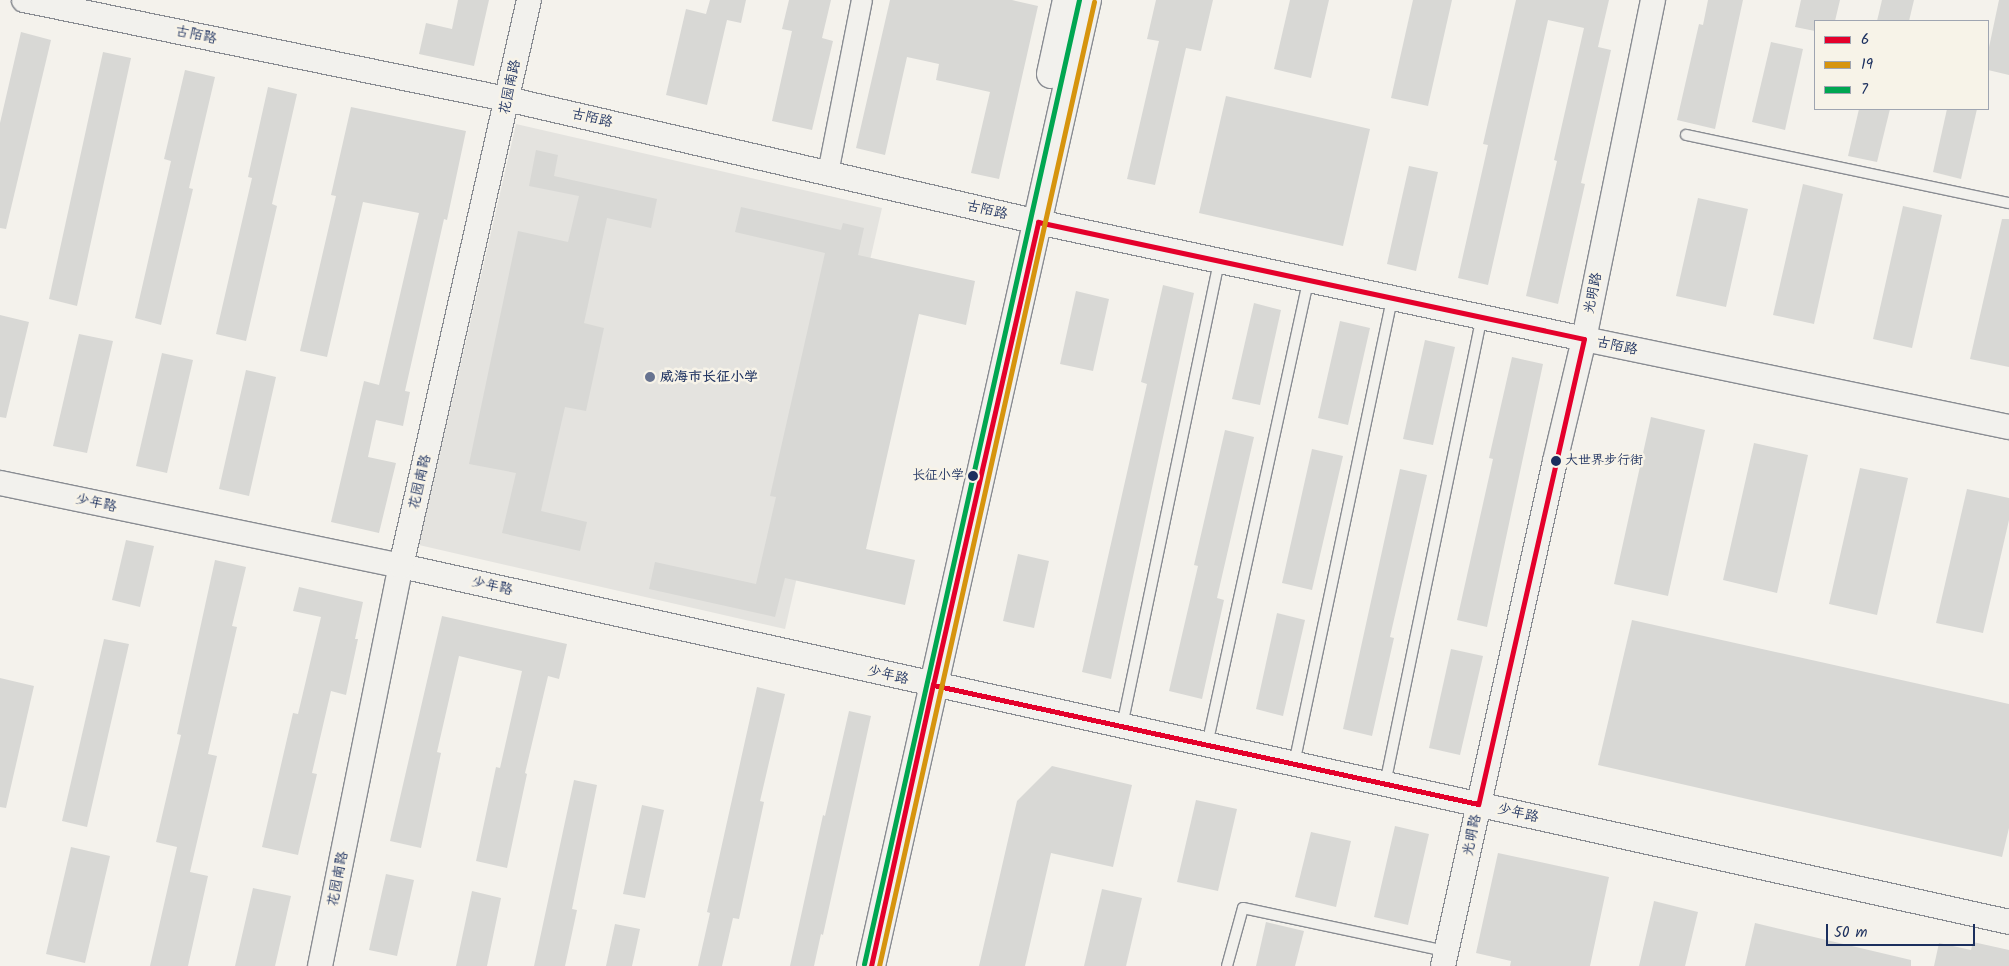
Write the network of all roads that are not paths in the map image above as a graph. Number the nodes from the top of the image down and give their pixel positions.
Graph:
1 (24, 0) edge
2 (528, 0) edge
3 (862, 0) edge
4 (1067, 0) edge
5 (1087, 0) edge
6 (1653, 0) edge
7 (507, 98) junction
8 (1686, 135) dead end
9 (828, 173) junction
10 (2009, 203) edge
11 (1030, 220) junction
12 (1219, 261) junction
13 (1308, 280) junction
14 (1392, 298) junction
15 (1482, 317) junction
16 (1584, 339) junction
17 (2009, 427) edge
18 (0, 483) edge
19 (401, 566) junction
20 (924, 683) junction
21 (1122, 726) junction
22 (1207, 745) junction
23 (1294, 764) junction
24 (1385, 784) junction
25 (1478, 804) junction
26 (2009, 922) edge
27 (1445, 959) edge
28 (320, 966) edge
29 (851, 966) edge
30 (871, 966) edge
31 (1227, 966) edge

1 - 7 street, 古陌路
2 - 7 street, 花园南路
3 - 9 street
4 - 11 main road
5 - 11 main road
6 - 16 street, 光明路
7 - 9 street, 古陌路
7 - 19 street, 花园南路
8 - 10 lane
9 - 11 street, 古陌路
11 - 12 street, 古陌路
11 - 20 main road
12 - 13 street, 古陌路
12 - 21 lane
13 - 14 street, 古陌路
13 - 22 lane
14 - 15 street, 古陌路
14 - 23 lane
15 - 16 street, 古陌路
15 - 24 lane
16 - 17 street, 古陌路
16 - 25 street, 光明路
18 - 19 street, 少年路
19 - 20 street, 少年路
19 - 28 street, 花园南路
20 - 21 street, 少年路
20 - 29 main road
20 - 30 main road
21 - 22 street, 少年路
22 - 23 street, 少年路
23 - 24 street, 少年路
24 - 25 street, 少年路
25 - 26 street, 少年路
25 - 27 street, 光明路
27 - 31 lane

